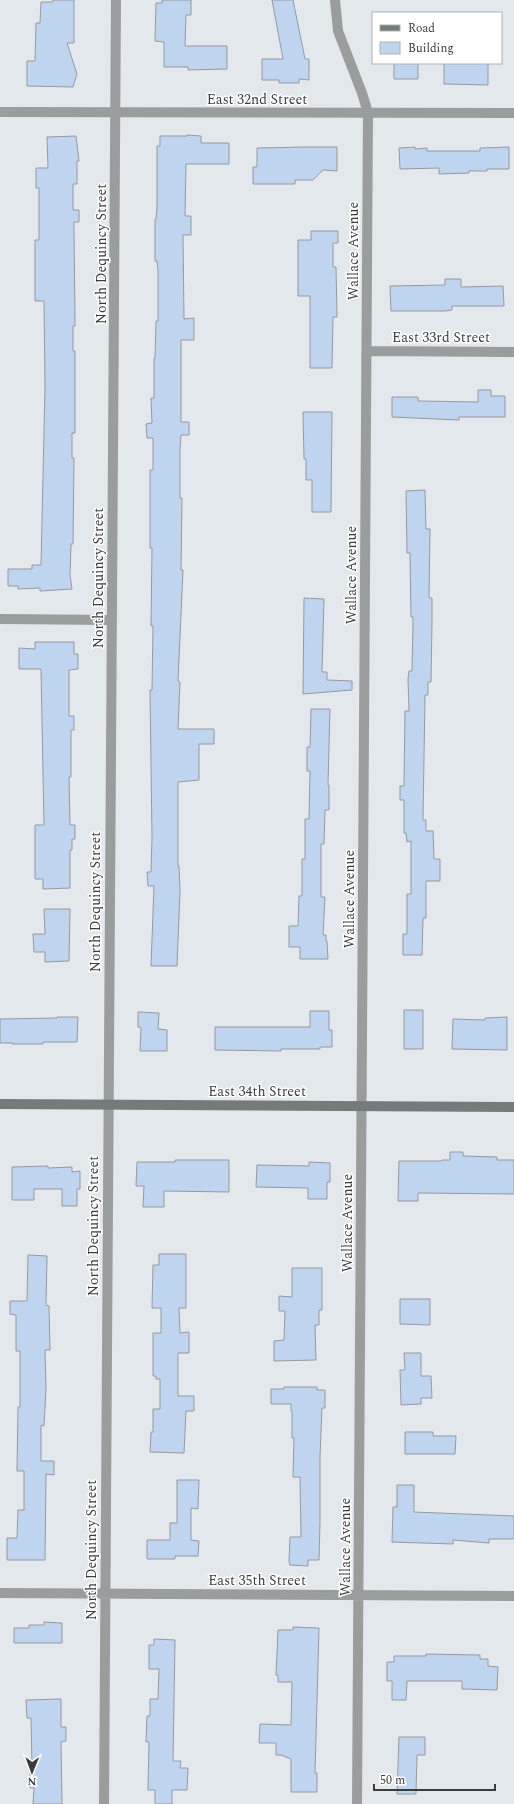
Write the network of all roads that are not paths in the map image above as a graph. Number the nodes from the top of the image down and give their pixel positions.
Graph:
1 (116, 0) edge
2 (335, 0) edge
3 (0, 112) edge
4 (116, 113) junction
5 (368, 113) junction
6 (514, 113) edge
7 (367, 351) junction
8 (514, 352) edge
9 (0, 619) edge
10 (112, 620) junction
11 (0, 1104) edge
12 (108, 1105) junction
13 (362, 1105) junction
14 (514, 1106) edge
15 (0, 1592) edge
16 (105, 1593) junction
17 (358, 1594) junction
18 (514, 1596) edge
19 (104, 1804) edge
20 (357, 1804) edge

1 - 4 street, North Dequincy Street
2 - 5 street, Wallace Avenue
3 - 4 street, East 32nd Street
4 - 5 street, East 32nd Street
4 - 10 street, North Dequincy Street
5 - 6 street, East 32nd Street
5 - 7 street, Wallace Avenue
7 - 8 street, East 33rd Street
7 - 13 street, Wallace Avenue
9 - 10 street
10 - 12 street, North Dequincy Street
11 - 12 main road, East 34th Street
12 - 13 main road, East 34th Street
12 - 16 street, North Dequincy Street
13 - 14 main road, East 34th Street
13 - 17 street, Wallace Avenue
15 - 16 street, East 35th Street
16 - 17 street, East 35th Street
16 - 19 street, North Dequincy Street
17 - 18 street, East 35th Street
17 - 20 street, Wallace Avenue

